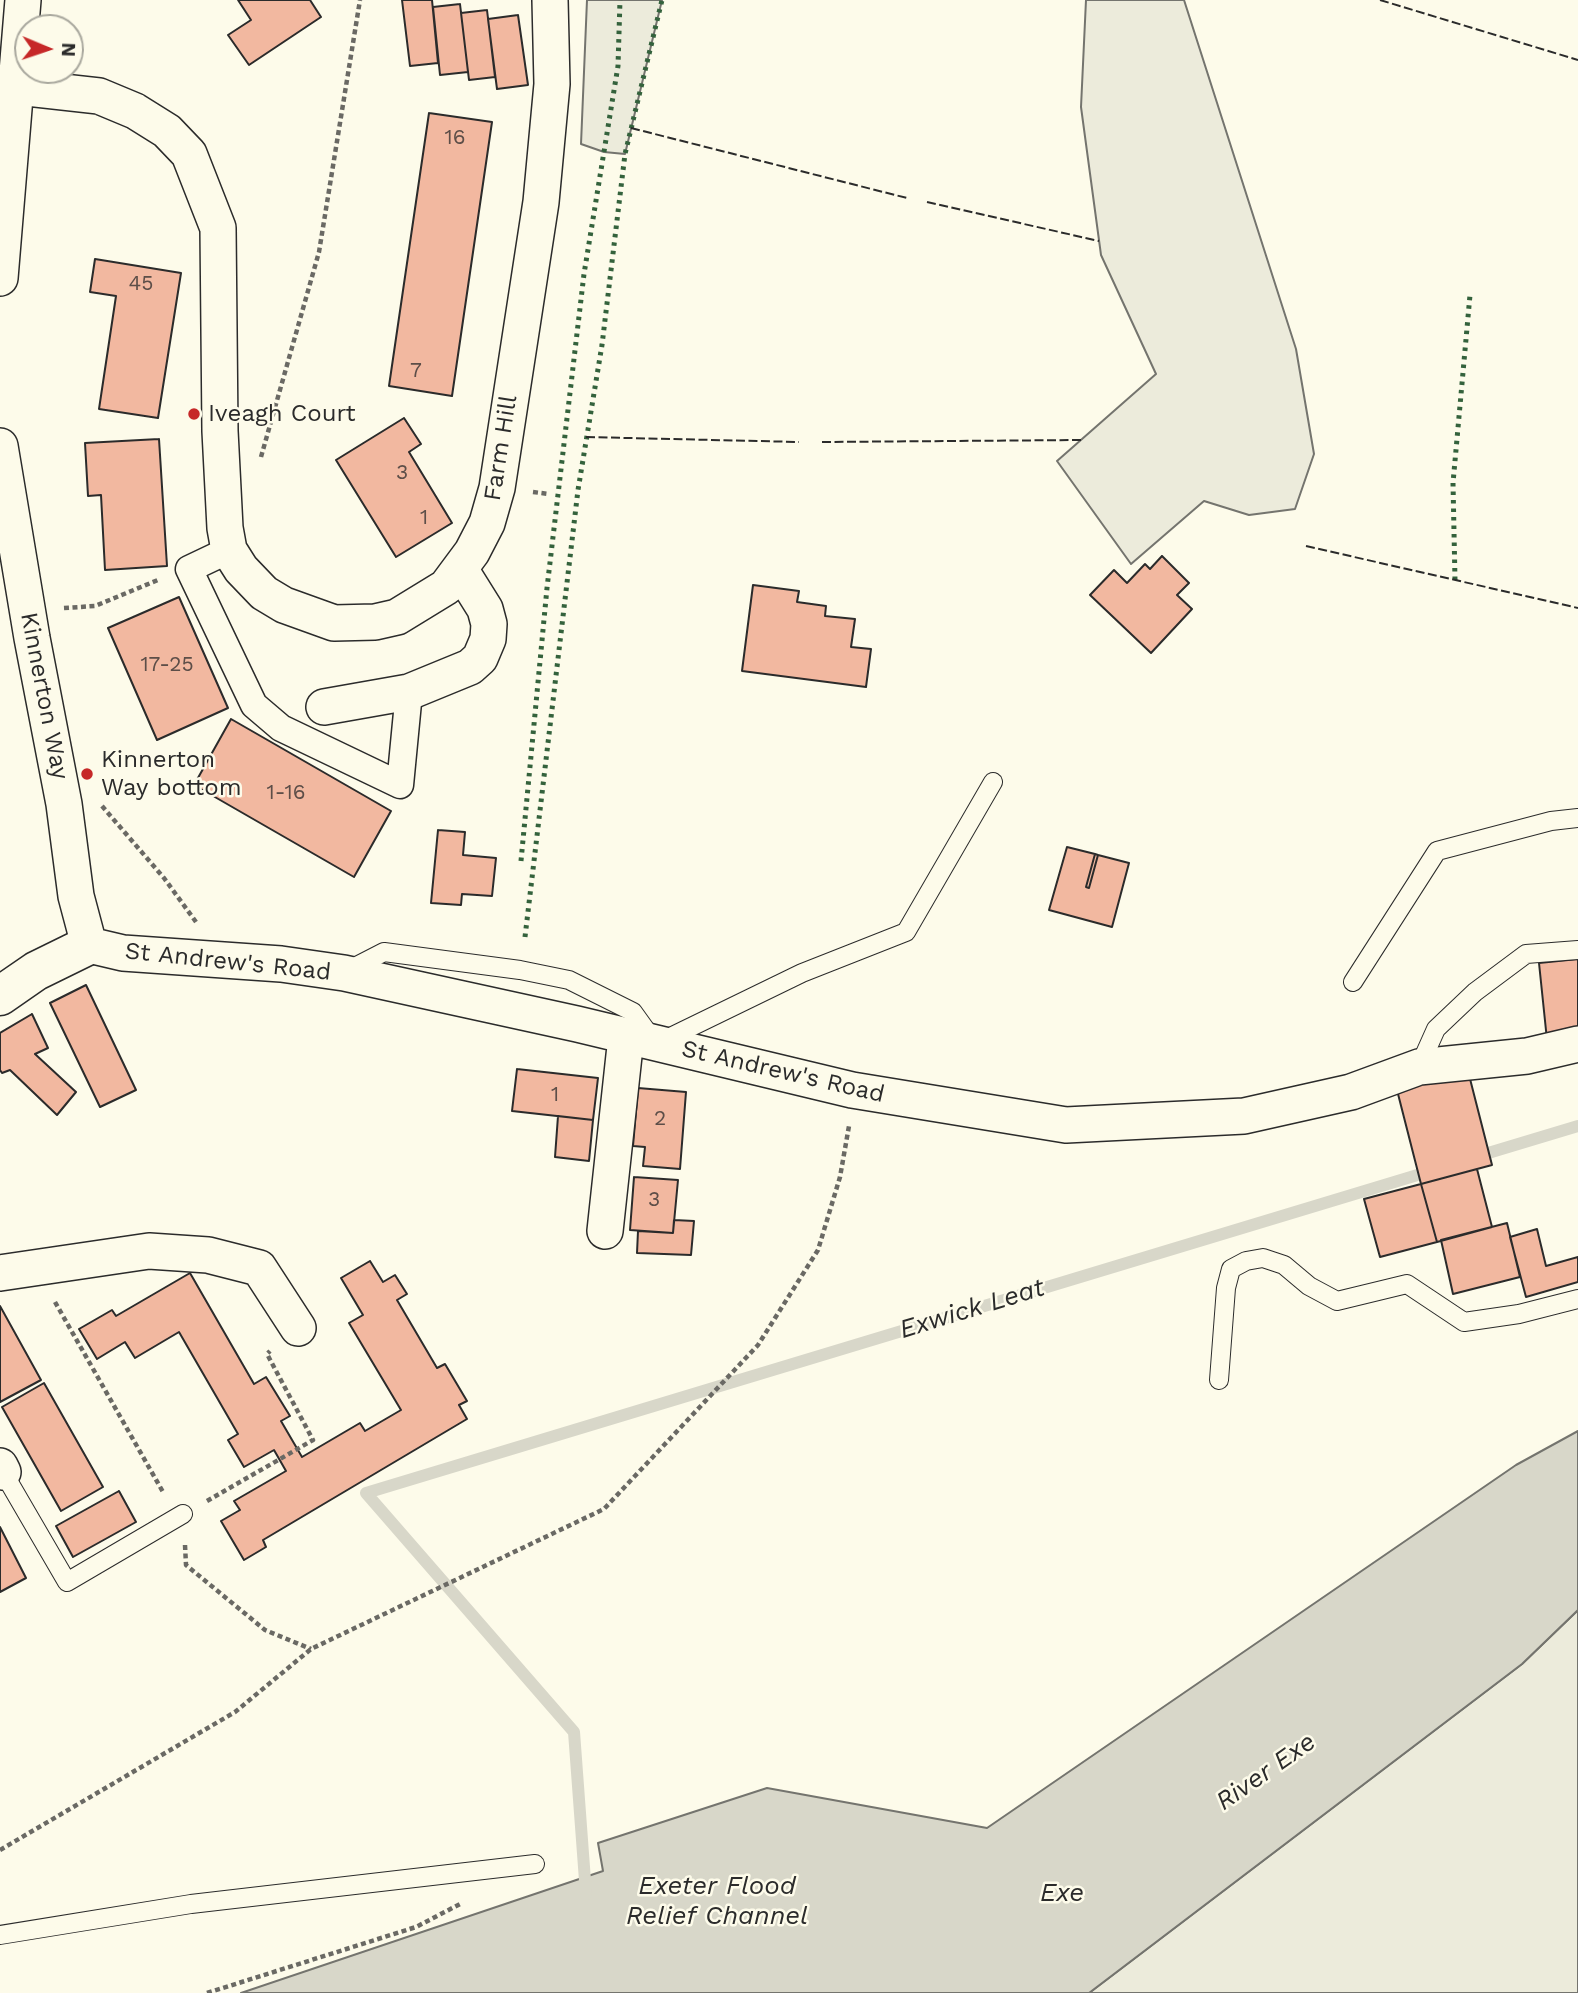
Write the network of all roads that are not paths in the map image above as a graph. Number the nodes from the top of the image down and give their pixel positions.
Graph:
1 (23, 0) edge
2 (550, 0) edge
3 (18, 87) junction
4 (0, 278) edge
5 (0, 446) edge
6 (229, 550) junction
7 (460, 569) junction
8 (409, 692) junction
9 (324, 707) dead end
10 (993, 782) dead end
11 (1578, 818) edge
12 (89, 945) junction
13 (1578, 950) edge
14 (1353, 982) dead end
15 (0, 996) edge
16 (641, 1041) junction
17 (1578, 1044) edge
18 (1419, 1067) junction
19 (605, 1231) dead end
20 (0, 1273) edge
21 (1578, 1299) edge
22 (298, 1328) road end
23 (1219, 1380) dead end
24 (2, 1469) edge
25 (180, 1516) road end
26 (535, 1864) dead end
27 (0, 1935) edge

1 - 3 street
2 - 7 street, Farm Hill
3 - 4 street
3 - 6 street, Farm Hill
5 - 12 street, Kinnerton Way
6 - 7 street, Farm Hill
6 - 8 street
7 - 8 street
8 - 9 street
10 - 16 lane
11 - 14 lane
12 - 15 street, St Andrew's Road
12 - 16 street, St Andrew's Road
13 - 18 lane
16 - 18 street, St Andrew's Road
16 - 19 street
17 - 18 street, St Andrew's Road
20 - 22 street
21 - 23 lane
24 - 25 lane
26 - 27 lane

